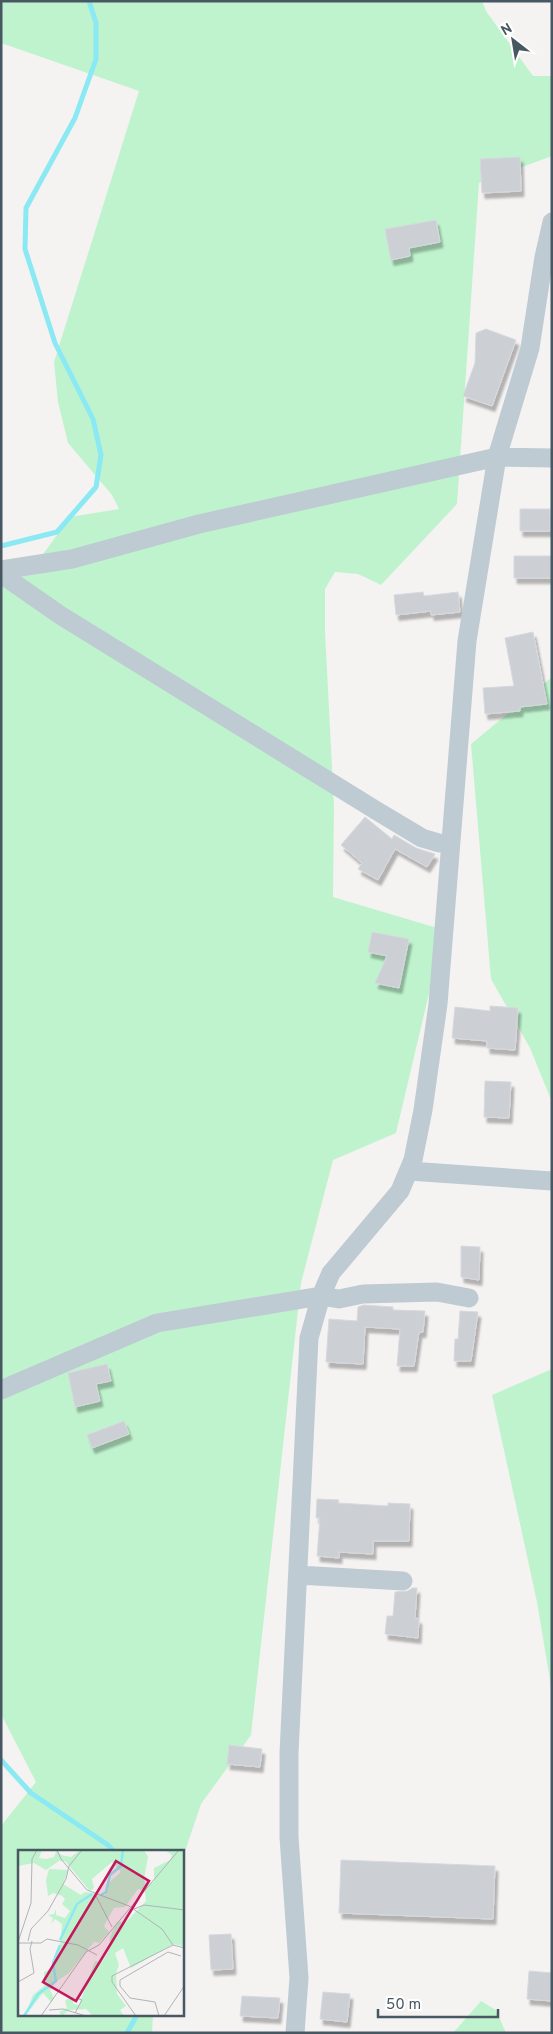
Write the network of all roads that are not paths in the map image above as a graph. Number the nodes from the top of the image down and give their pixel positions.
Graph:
1 (552, 222) edge
2 (497, 457) junction
3 (552, 458) edge
4 (1, 570) edge
5 (1, 574) edge
6 (439, 843) dead end
7 (409, 1171) junction
8 (552, 1181) edge
9 (321, 1296) junction
10 (469, 1298) dead end
11 (1, 1390) edge
12 (298, 1575) junction
13 (403, 1582) dead end
14 (295, 2033) edge

1 - 2 street
2 - 3 street
2 - 4 street
2 - 7 street
5 - 6 street
7 - 8 street
7 - 9 street
9 - 10 street
9 - 11 street
9 - 12 street
12 - 13 street
12 - 14 street

